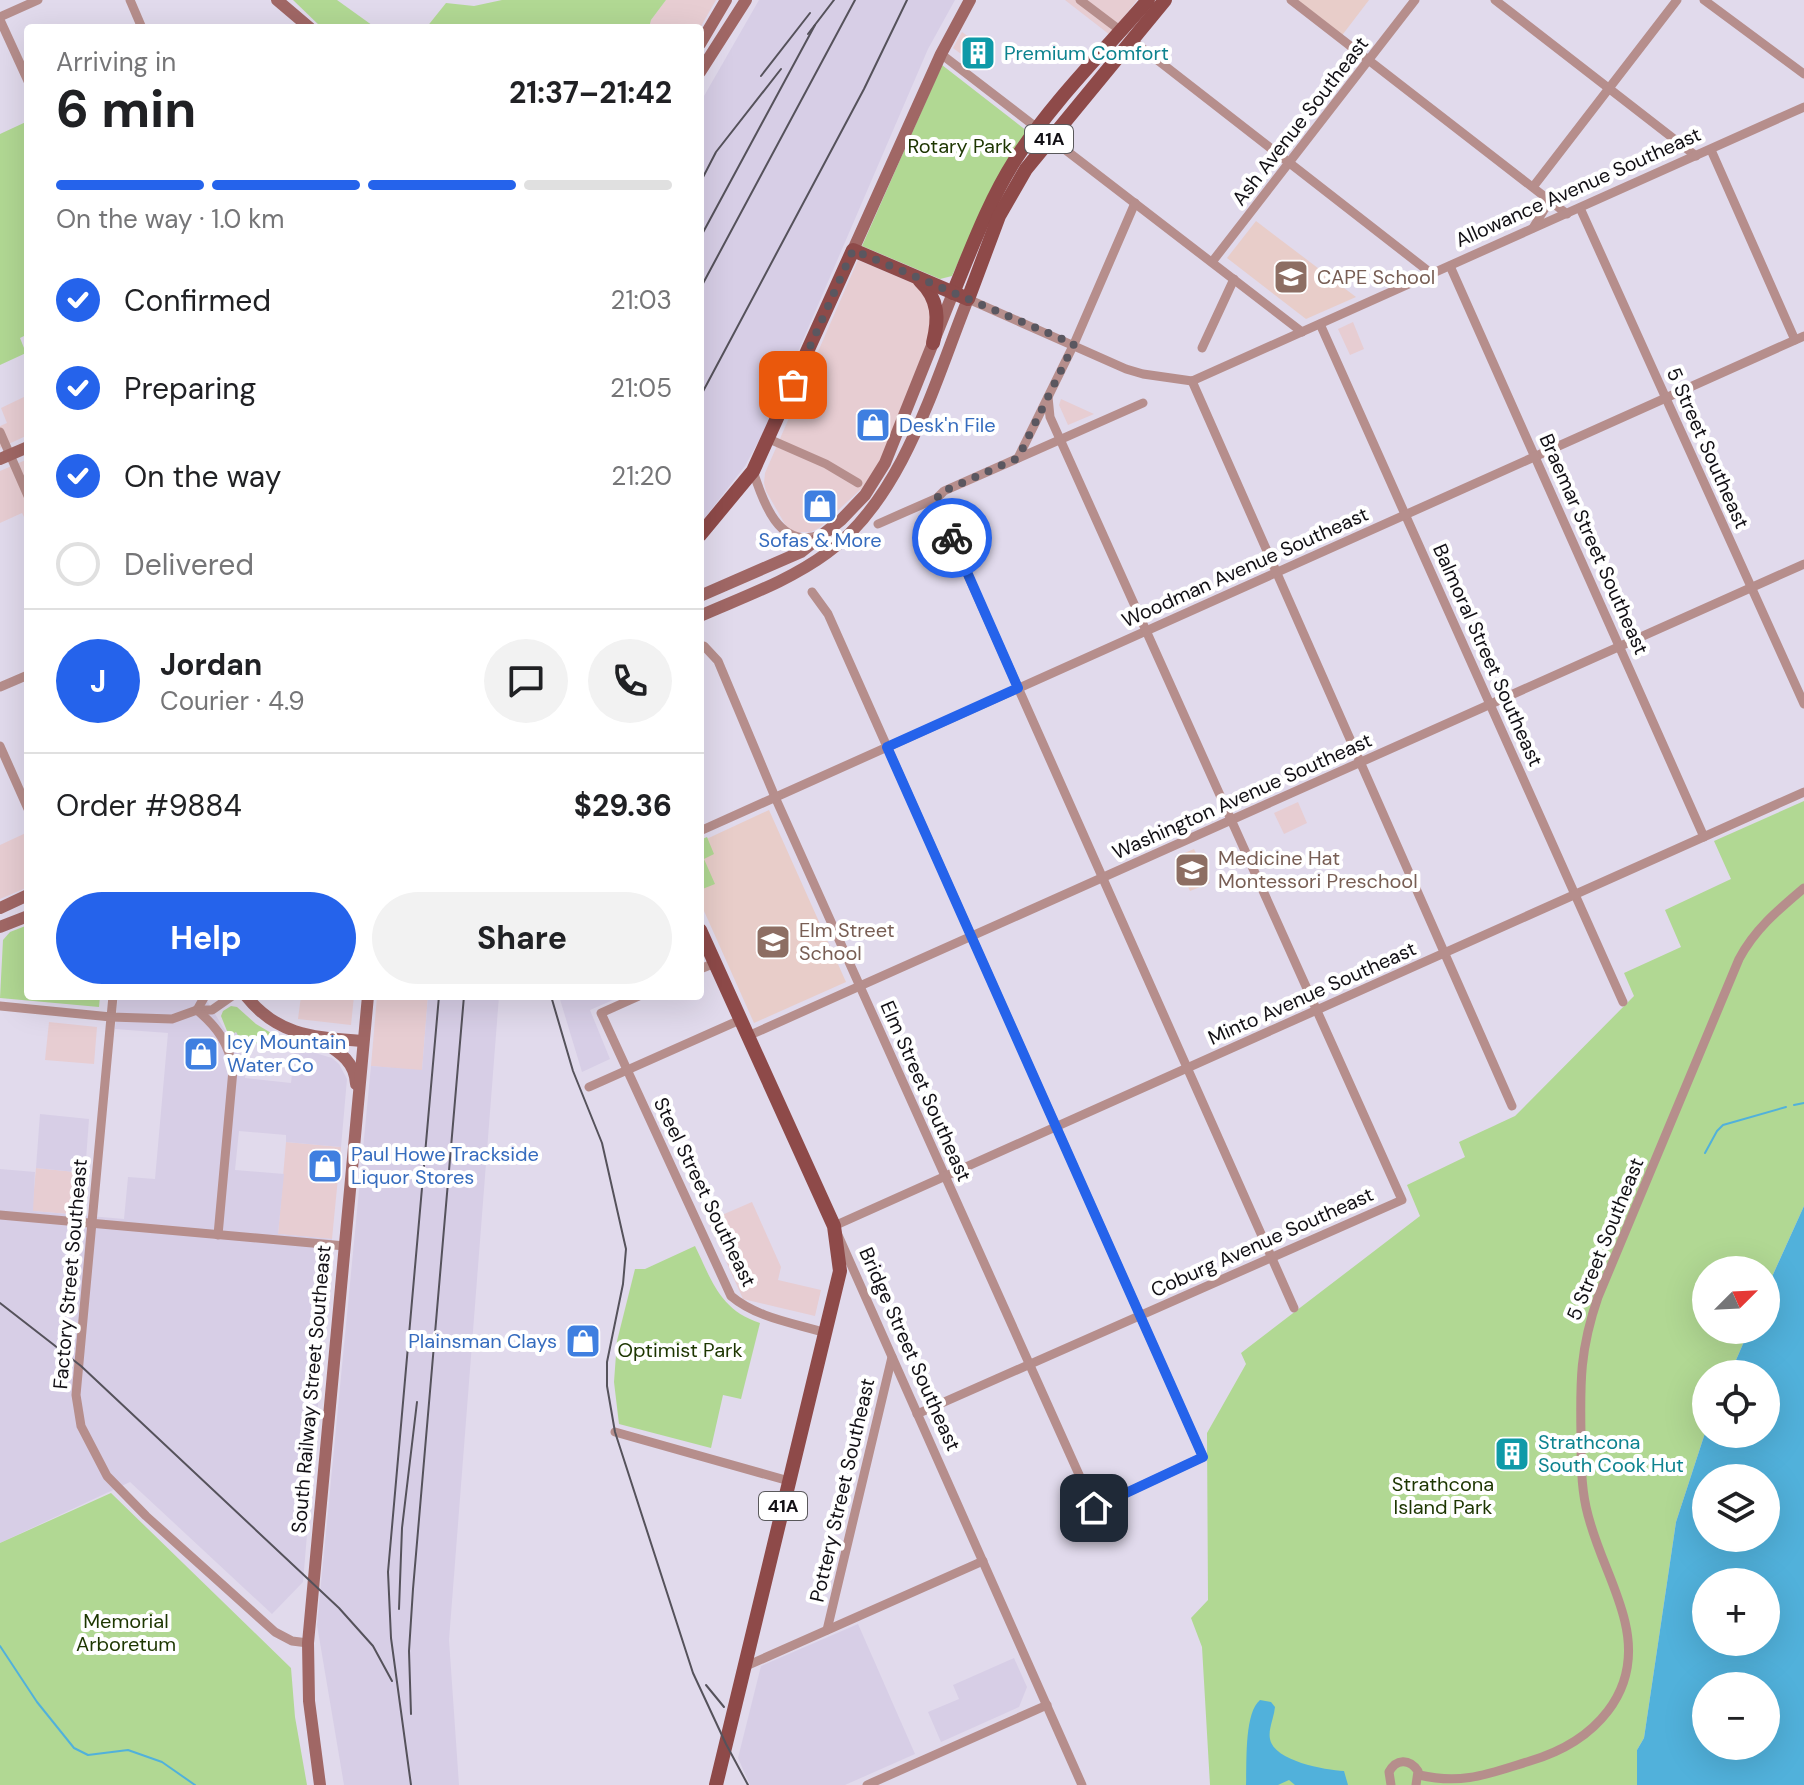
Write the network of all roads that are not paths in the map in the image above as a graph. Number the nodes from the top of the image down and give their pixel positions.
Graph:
1 (38, 0) edge
2 (130, 0) edge
3 (277, 0) edge
4 (726, 0) edge
5 (746, 0) edge
6 (970, 0) edge
7 (1080, 0) edge
8 (1148, 0) edge
9 (1165, 0) edge
10 (1291, 0) edge
11 (1415, 0) edge
12 (1495, 0) edge
13 (1677, 0) edge
14 (1704, 0) edge
15 (0, 18) edge
16 (140, 24) edge
17 (305, 24) edge
18 (1127, 36) junction
19 (704, 37) edge
20 (941, 54) junction
21 (1369, 60) junction
22 (704, 64) edge
23 (24, 72) edge
24 (1804, 74) edge
25 (1609, 89) junction
26 (1804, 107) edge
27 (1037, 128) junction
28 (1050, 138) junction
29 (1711, 150) junction
30 (1696, 156) junction
31 (1290, 163) junction
32 (1533, 187) junction
33 (1550, 200) junction
34 (1135, 203) junction
35 (1580, 208) junction
36 (1567, 214) junction
37 (1533, 229) junction
38 (853, 250) junction
39 (1212, 262) junction
40 (1450, 266) junction
41 (1432, 274) junction
42 (914, 276) junction
43 (1234, 279) junction
44 (953, 293) junction
45 (968, 299) junction
46 (1320, 324) junction
47 (1302, 332) junction
48 (1799, 338) edge
49 (933, 343) junction
50 (1074, 344) junction
51 (1202, 348) dead end
52 (1192, 381) junction
53 (1048, 397) junction
54 (1666, 398) junction
55 (1143, 403) dead end
56 (0, 432) edge
57 (1062, 438) junction
58 (769, 439) junction
59 (24, 449) edge
60 (1535, 456) junction
61 (5, 457) edge
62 (1018, 458) junction
63 (753, 471) junction
64 (858, 483) dead end
65 (24, 489) edge
66 (937, 498) junction
67 (1405, 515) junction
68 (878, 524) dead end
69 (704, 530) edge
70 (827, 533) junction
71 (1804, 564) edge
72 (1277, 572) junction
73 (1752, 588) junction
74 (812, 592) dead end
75 (704, 594) edge
76 (704, 614) edge
77 (1146, 631) junction
78 (704, 646) dead end
79 (1620, 647) junction
80 (24, 677) edge
81 (0, 687) edge
82 (1018, 688) junction
83 (1804, 704) edge
84 (1490, 705) junction
85 (0, 746) edge
86 (887, 747) junction
87 (1361, 763) junction
88 (1804, 792) edge
89 (775, 797) junction
90 (24, 800) edge
91 (1231, 821) junction
92 (704, 829) edge
93 (1704, 837) junction
94 (1103, 878) junction
95 (1804, 888) edge
96 (1575, 895) junction
97 (24, 897) edge
98 (0, 908) edge
99 (24, 918) edge
100 (0, 927) edge
101 (971, 937) junction
102 (704, 939) edge
103 (1445, 953) junction
104 (715, 963) junction
105 (704, 967) edge
106 (859, 987) junction
107 (113, 1000) edge
108 (203, 1000) edge
109 (226, 1000) edge
110 (250, 1000) edge
111 (368, 1000) edge
112 (630, 1000) edge
113 (1623, 1002) dead end
114 (0, 1006) edge
115 (197, 1010) junction
116 (1317, 1010) junction
117 (111, 1017) junction
118 (740, 1020) junction
119 (748, 1036) junction
120 (316, 1037) junction
121 (363, 1041) junction
122 (1187, 1068) junction
123 (627, 1070) junction
124 (589, 1087) dead end
125 (1512, 1106) dead end
126 (357, 1119) junction
127 (1056, 1127) junction
128 (945, 1177) junction
129 (0, 1215) edge
130 (93, 1224) junction
131 (834, 1226) junction
132 (218, 1235) junction
133 (345, 1246) junction
134 (1271, 1257) junction
135 (1294, 1308) dead end
136 (1140, 1316) junction
137 (826, 1333) junction
138 (892, 1357) junction
139 (1029, 1364) junction
140 (917, 1414) junction
141 (615, 1432) dead end
142 (789, 1481) junction
143 (983, 1561) junction
144 (827, 1630) junction
145 (308, 1643) junction
146 (744, 1667) junction
147 (1047, 1705) junction
148 (1417, 1780) edge
149 (320, 1785) edge
150 (716, 1785) edge
151 (867, 1785) edge
152 (1082, 1785) edge
153 (1391, 1785) edge

1 - 15 street
2 - 16 street
3 - 17 street
4 - 19 street
5 - 22 street
6 - 20 street
7 - 18 street
8 - 18 main road, 41A
9 - 18 main road, 41A
10 - 21 street
11 - 21 street, Ash Avenue Southeast
12 - 25 street
13 - 25 street
14 - 24 street
15 - 23 street
18 - 27 main road, 41A
18 - 28 main road, 41A
18 - 31 street
20 - 27 street
20 - 38 street
21 - 31 street, Ash Avenue Southeast
21 - 32 street
25 - 30 street
25 - 32 street
26 - 29 street, Allowance Avenue Southeast
27 - 28 street
27 - 44 main road, 41A
28 - 34 street
28 - 45 main road, 41A
29 - 30 street, Allowance Avenue Southeast
29 - 48 street
30 - 35 street, Allowance Avenue Southeast
31 - 39 street, Ash Avenue Southeast
31 - 41 street
32 - 33 street
33 - 36 street
33 - 37 street
34 - 39 street
34 - 50 street
35 - 36 street, Allowance Avenue Southeast
35 - 54 street, 5 Street Southeast
36 - 37 street, Allowance Avenue Southeast
37 - 40 street, Allowance Avenue Southeast
38 - 42 main road
38 - 58 main road
39 - 43 street
40 - 41 street, Allowance Avenue Southeast
40 - 60 street, Braemar Street Southeast
41 - 46 street, Allowance Avenue Southeast
42 - 44 main road
42 - 49 main road
43 - 47 street
43 - 51 street
44 - 45 main road
44 - 49 street
45 - 50 street
45 - 76 street
46 - 47 street, Allowance Avenue Southeast
46 - 67 street, Balmoral Street Southeast
47 - 52 street, Allowance Avenue Southeast
48 - 54 street, Woodman Avenue Southeast
49 - 70 street
50 - 52 street
50 - 53 street
52 - 72 street
53 - 57 street
53 - 62 street
54 - 60 street, Woodman Avenue Southeast
54 - 73 street, 5 Street Southeast
55 - 57 street
56 - 61 street
57 - 62 street
57 - 77 street
58 - 63 main road
58 - 64 street
59 - 61 street
60 - 67 street, Woodman Avenue Southeast
60 - 79 street, Braemar Street Southeast
61 - 65 street
62 - 66 street
63 - 69 main road
63 - 70 street
66 - 68 street
66 - 82 street
67 - 72 street, Woodman Avenue Southeast
67 - 84 street, Balmoral Street Southeast
70 - 75 street
71 - 73 street, Washington Avenue Southeast
72 - 77 street, Woodman Avenue Southeast
72 - 87 street
73 - 79 street, Washington Avenue Southeast
73 - 83 street, 5 Street Southeast
74 - 86 street
77 - 82 street, Woodman Avenue Southeast
77 - 91 street
78 - 89 street, Elm Street Southeast
79 - 84 street, Washington Avenue Southeast
79 - 93 street, Braemar Street Southeast
80 - 81 street
82 - 86 street, Woodman Avenue Southeast
82 - 94 street
84 - 87 street, Washington Avenue Southeast
84 - 96 street, Balmoral Street Southeast
85 - 90 street
86 - 89 street, Woodman Avenue Southeast
86 - 101 street
87 - 91 street, Washington Avenue Southeast
87 - 103 street
88 - 93 street, Minto Avenue Southeast
89 - 92 street, Woodman Avenue Southeast
89 - 106 street, Elm Street Southeast
91 - 94 street, Washington Avenue Southeast
91 - 116 street
93 - 96 street, Minto Avenue Southeast
94 - 101 street, Washington Avenue Southeast
94 - 122 street
95 - 148 street, 5 Street Southeast
96 - 103 street, Minto Avenue Southeast
96 - 113 street, Balmoral Street Southeast
97 - 98 street
99 - 100 street
101 - 106 street, Washington Avenue Southeast
101 - 127 street
102 - 104 main road, Bridge Street Southeast / 41A
103 - 116 street, Minto Avenue Southeast
103 - 125 street
104 - 105 street
104 - 118 main road, Bridge Street Southeast / 41A
106 - 119 street, Washington Avenue Southeast
106 - 128 street, Elm Street Southeast
107 - 117 street, Factory Street Southeast
108 - 115 street
109 - 115 street
110 - 120 street
111 - 121 street, South Railway Street Southeast
112 - 123 street, Steel Street Southeast
114 - 117 street
115 - 117 street
115 - 132 street
116 - 122 street, Minto Avenue Southeast
116 - 134 street, Coburg Avenue Southeast
117 - 130 street, Factory Street Southeast
118 - 119 main road, Bridge Street Southeast / 41A
118 - 123 street
119 - 131 main road, Bridge Street Southeast / 41A
120 - 121 street
120 - 126 street
121 - 126 street, South Railway Street Southeast
122 - 127 street, Minto Avenue Southeast
122 - 134 street
123 - 124 street
123 - 137 street, Steel Street Southeast
126 - 133 street, South Railway Street Southeast
127 - 128 street, Minto Avenue Southeast
127 - 136 street
128 - 131 street, Minto Avenue Southeast
128 - 139 street, Elm Street Southeast
129 - 130 street
130 - 132 street
130 - 145 street, Factory Street Southeast
131 - 137 main road, 41A
131 - 138 street, Bridge Street Southeast
132 - 133 street
133 - 145 street, South Railway Street Southeast
134 - 135 street
134 - 136 street, Coburg Avenue Southeast
136 - 139 street, Coburg Avenue Southeast
136 - 139 street, Elm Street Southeast
137 - 142 main road, 41A
138 - 140 street, Bridge Street Southeast
138 - 144 street, Pottery Street Southeast
139 - 140 street, Coburg Avenue Southeast
140 - 143 street, Bridge Street Southeast
141 - 142 street
142 - 146 main road, 41A
143 - 144 street
143 - 147 street, Bridge Street Southeast
144 - 146 street
145 - 149 street, South Railway Street Southeast
146 - 150 main road, 41A
147 - 151 street
147 - 152 street, Bridge Street Southeast
148 - 153 street, 5 Street Southeast

